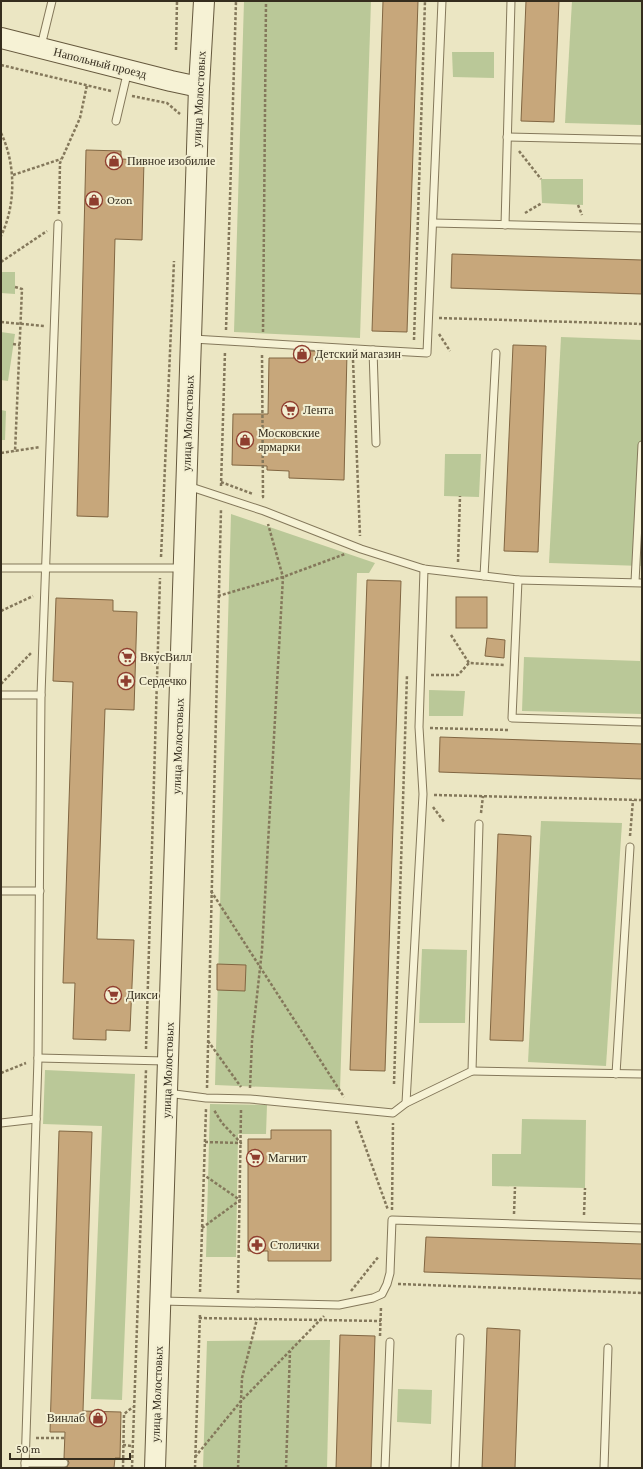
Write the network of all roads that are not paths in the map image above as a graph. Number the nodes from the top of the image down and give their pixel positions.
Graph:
1 (52, 1) edge
2 (204, 1) edge
3 (442, 1) edge
4 (511, 1) edge
5 (1, 38) edge
6 (41, 48) junction
7 (128, 70) junction
8 (199, 87) junction
9 (116, 121) dead end
10 (507, 137) junction
11 (642, 140) edge
12 (433, 223) junction
13 (58, 224) road end
14 (505, 225) junction
15 (642, 228) edge
16 (191, 339) junction
17 (373, 350) junction
18 (496, 353) dead end
19 (376, 443) dead end
20 (642, 445) edge
21 (186, 485) junction
22 (1, 568) edge
23 (45, 568) junction
24 (184, 568) junction
25 (424, 569) junction
26 (484, 576) junction
27 (518, 580) junction
28 (638, 582) edge
29 (1, 695) edge
30 (41, 695) junction
31 (642, 722) edge
32 (479, 824) road end
33 (630, 847) road end
34 (1, 891) edge
35 (40, 891) junction
36 (38, 1058) junction
37 (168, 1062) junction
38 (472, 1071) junction
39 (616, 1074) junction
40 (642, 1074) edge
41 (167, 1094) junction
42 (406, 1103) junction
43 (36, 1119) junction
44 (1, 1123) edge
45 (642, 1228) edge
46 (160, 1301) junction
47 (460, 1338) dead end
48 (390, 1342) dead end
49 (608, 1348) dead end
50 (64, 1463) dead end
51 (25, 1465) edge
52 (155, 1468) edge
53 (385, 1468) edge
54 (455, 1468) edge
55 (604, 1468) edge

1 - 6 lane
2 - 8 street, улица Молостовых
3 - 12 lane
4 - 10 lane
5 - 6 street, Напольный проезд
6 - 7 street, Напольный проезд
7 - 8 street, Напольный проезд
7 - 9 lane
8 - 16 street, улица Молостовых
10 - 11 lane
10 - 14 lane
12 - 14 lane
12 - 17 lane
13 - 23 lane
14 - 15 lane
16 - 17 lane
16 - 21 street, улица Молостовых
17 - 19 lane
18 - 26 lane
20 - 28 lane
21 - 24 street, улица Молостовых
21 - 25 lane
22 - 23 lane
23 - 24 lane
23 - 30 lane
24 - 37 street, улица Молостовых
25 - 26 lane
25 - 42 lane
26 - 27 lane
27 - 28 lane
27 - 31 lane
29 - 30 lane
30 - 35 lane
32 - 38 lane
33 - 39 lane
34 - 35 lane
35 - 36 lane
36 - 37 lane
36 - 43 lane
37 - 41 street, улица Молостовых
38 - 39 lane
38 - 42 lane
39 - 40 lane
41 - 42 lane
41 - 46 street, улица Молостовых
43 - 44 lane
43 - 51 lane
45 - 46 lane
46 - 52 street, улица Молостовых
47 - 54 lane
48 - 53 lane
49 - 55 lane
50 - 51 lane

